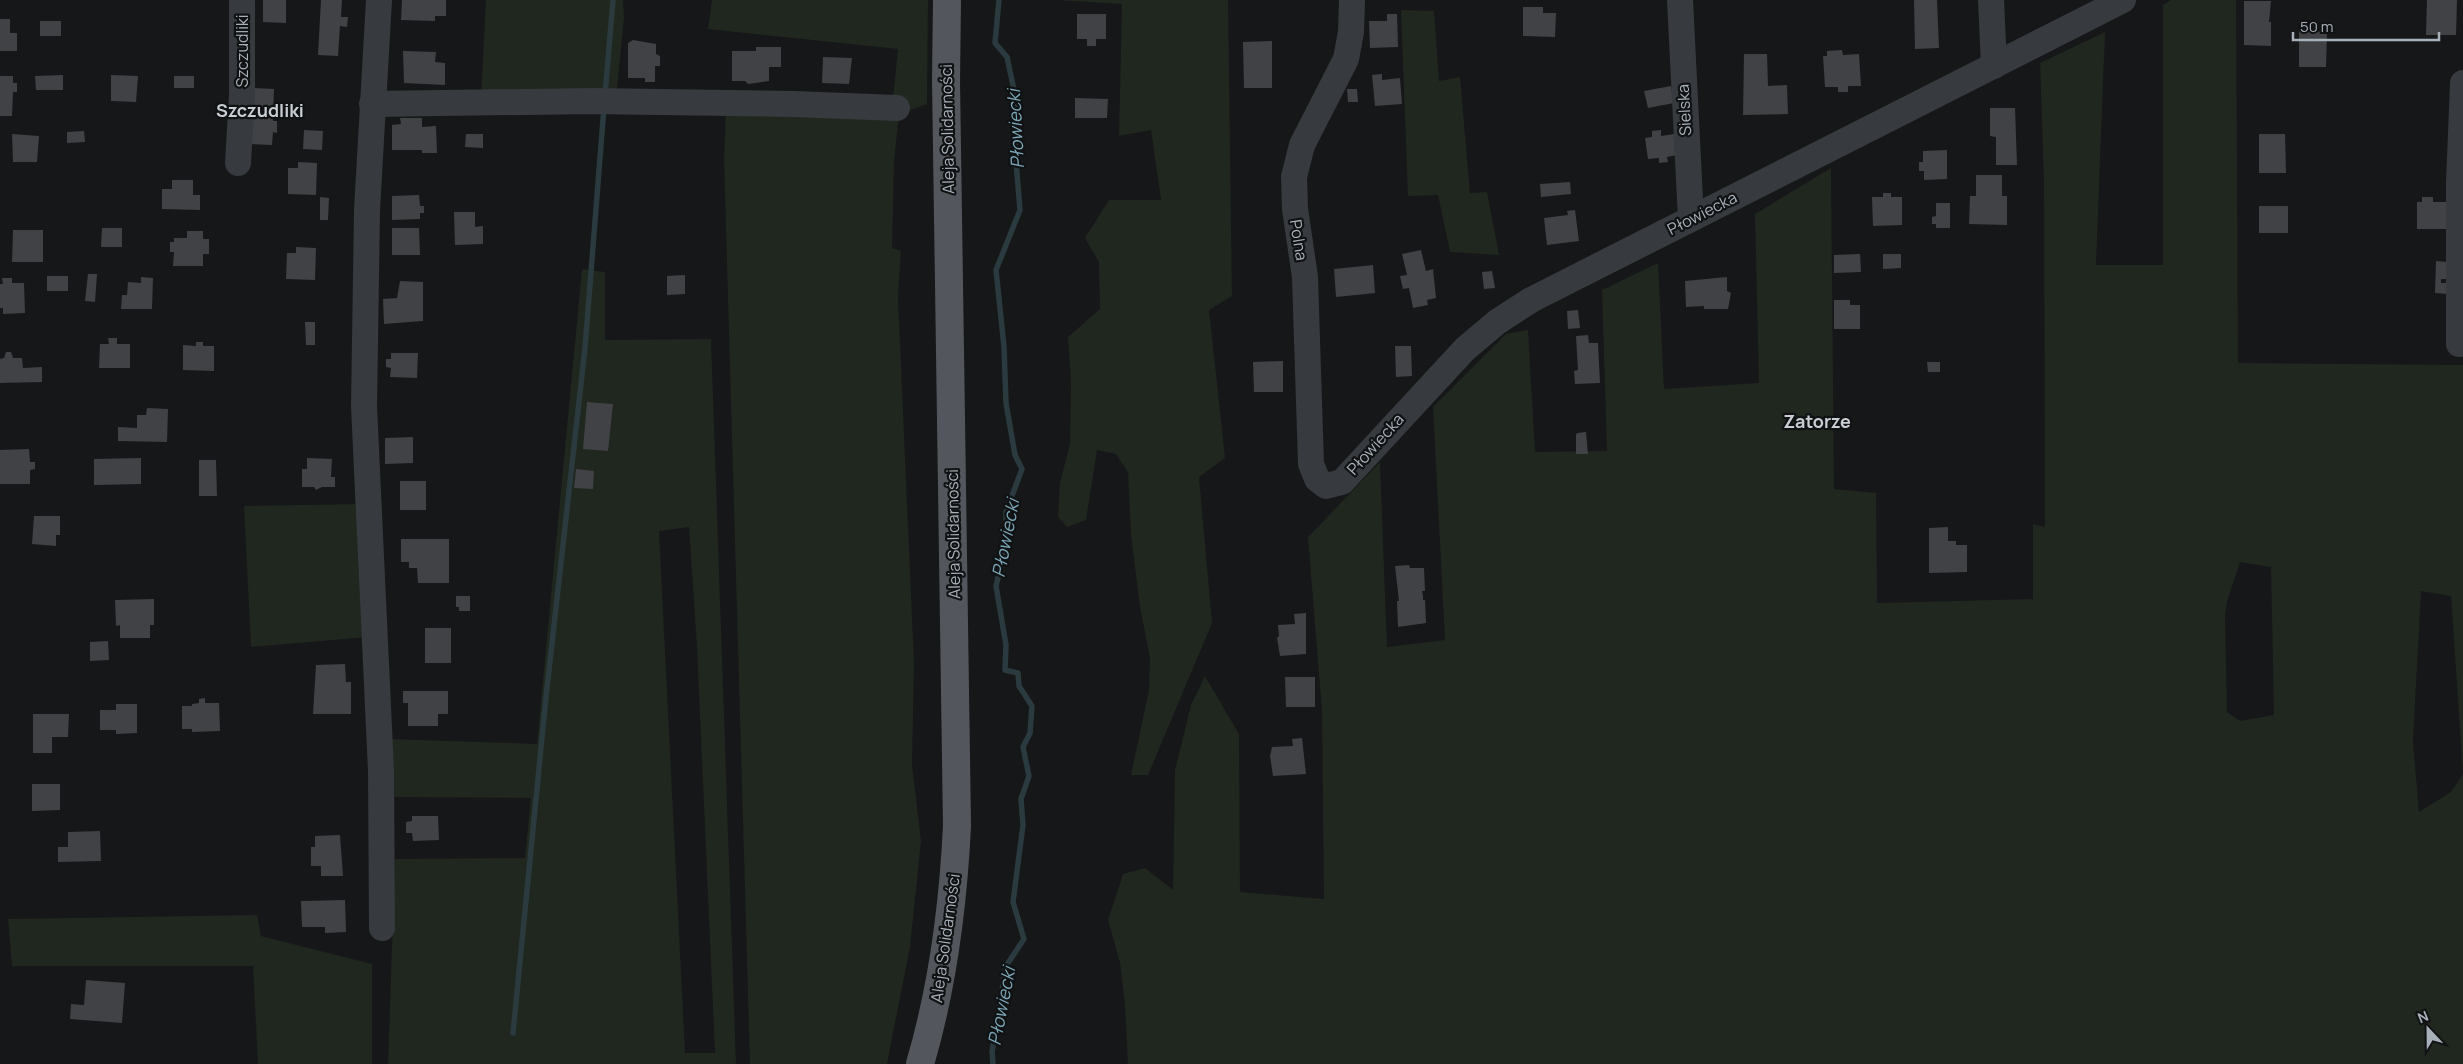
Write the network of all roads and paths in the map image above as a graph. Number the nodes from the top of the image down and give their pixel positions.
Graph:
1 (242, 0) edge
2 (379, 0) edge
3 (947, 0) edge
4 (1352, 0) edge
5 (1680, 0) edge
6 (1991, 0) edge
7 (2123, 0) edge
8 (1994, 66) junction
9 (2463, 83) edge
10 (372, 104) junction
11 (897, 108) dead end
12 (238, 163) dead end
13 (1691, 220) junction
14 (2459, 344) dead end
15 (1326, 486) joint
16 (382, 928) dead end
17 (920, 1064) edge

1 - 12 street, Szczudliki
2 - 10 street
3 - 17 main road, Aleja Solidarności
4 - 15 street, Polna
5 - 13 street, Sielska
6 - 8 street
7 - 8 street, Płowiecka
8 - 13 street, Płowiecka
9 - 14 street
10 - 11 street
10 - 16 street
13 - 15 street, Płowiecka

